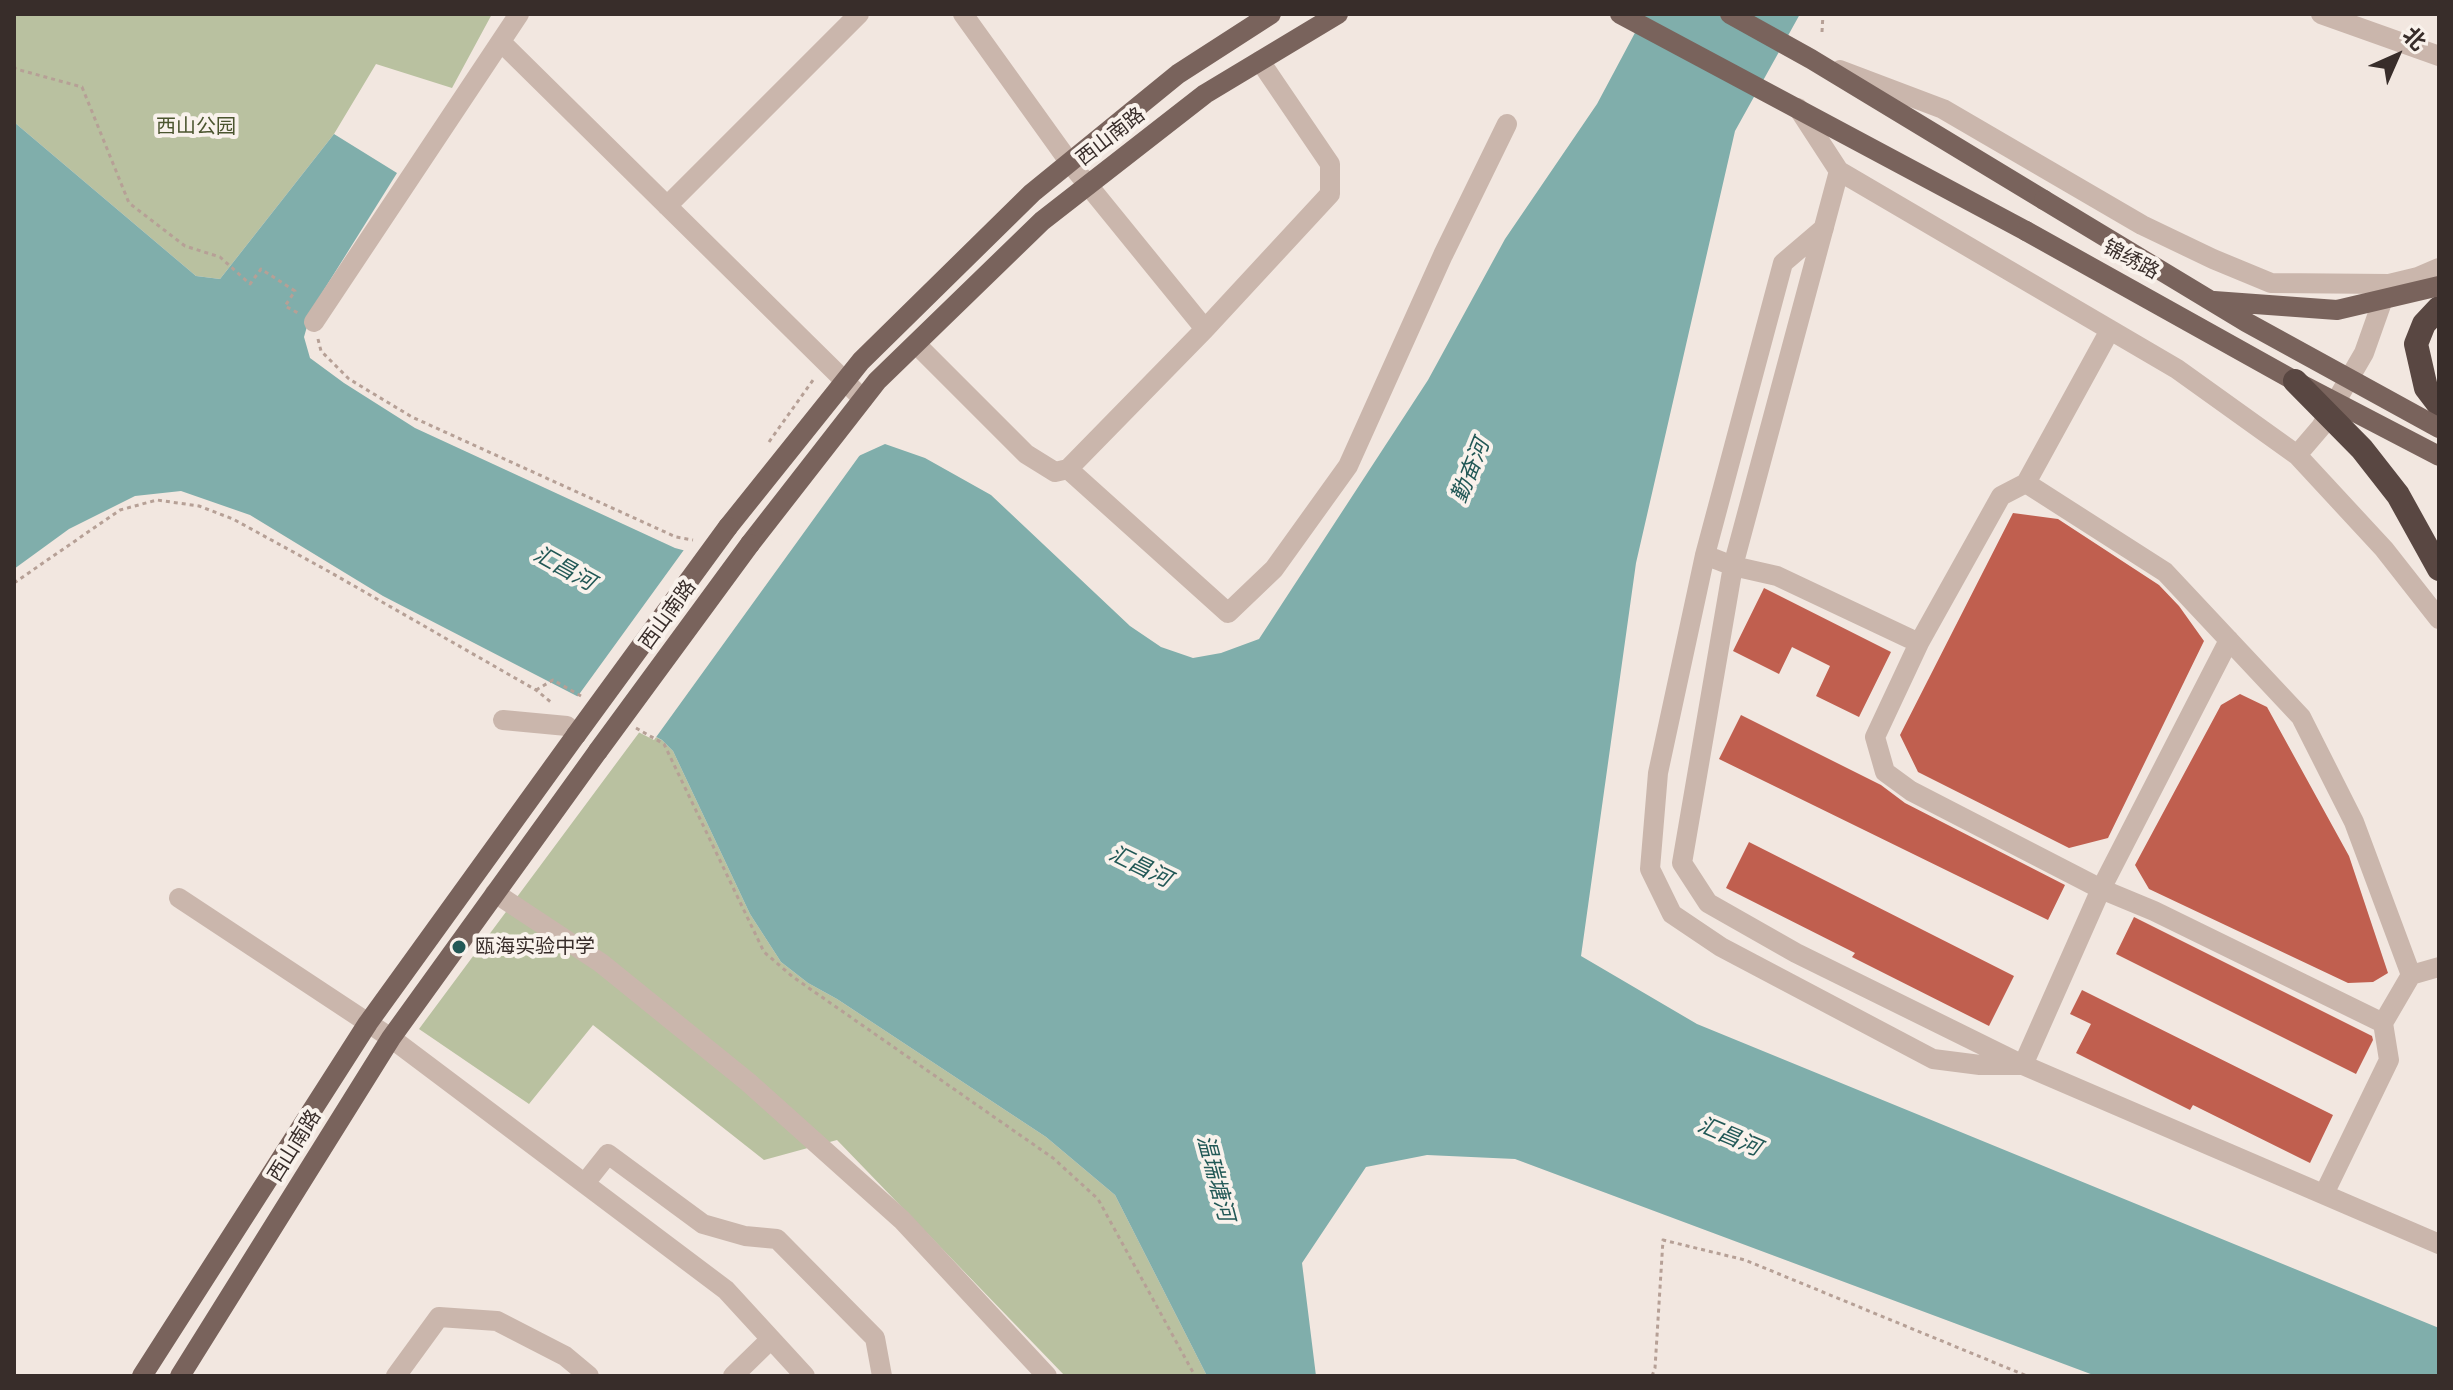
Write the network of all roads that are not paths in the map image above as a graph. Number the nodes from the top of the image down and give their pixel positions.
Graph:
1 (519, 14) edge
2 (859, 14) edge
3 (963, 14) edge
4 (1271, 14) edge
5 (1338, 14) edge
6 (1620, 14) edge
7 (1730, 14) edge
8 (2321, 14) edge
9 (501, 42) junction
10 (2439, 56) edge
11 (1811, 59) junction
12 (1260, 61) junction
13 (1798, 108) junction
14 (1507, 124) dead end
15 (1070, 163) junction
16 (1839, 171) junction
17 (1088, 185) junction
18 (667, 206) junction
19 (1824, 228) junction
20 (2439, 268) edge
21 (2389, 284) junction
22 (2439, 286) edge
23 (2210, 301) junction
24 (2439, 308) edge
25 (314, 322) road end
26 (1205, 329) junction
27 (2110, 330) junction
28 (916, 344) junction
29 (844, 381) junction
30 (2295, 381) junction
31 (863, 399) junction
32 (2439, 405) edge
33 (2439, 428) edge
34 (2297, 455) junction
35 (2439, 456) edge
36 (1068, 469) junction
37 (2026, 483) junction
38 (1705, 555) junction
39 (1733, 566) junction
40 (2439, 569) edge
41 (2439, 619) edge
42 (2229, 640) junction
43 (1919, 643) junction
44 (503, 720) dead end
45 (571, 730) junction
46 (2101, 889) junction
47 (495, 893) junction
48 (179, 898) dead end
49 (2439, 967) edge
50 (2411, 975) junction
51 (368, 1023) junction
52 (2383, 1023) junction
53 (391, 1038) junction
54 (2023, 1065) junction
55 (585, 1183) junction
56 (2324, 1194) junction
57 (2439, 1244) edge
58 (771, 1339) junction
59 (142, 1376) edge
60 (180, 1376) edge
61 (396, 1376) edge
62 (589, 1376) edge
63 (733, 1376) edge
64 (805, 1376) edge
65 (882, 1376) edge
66 (1047, 1376) edge

1 - 9 street
2 - 18 street
3 - 15 street
4 - 15 main road, 西山南路
5 - 12 main road, 西山南路
6 - 13 main road, 锦绣路
7 - 11 main road, 锦绣路
8 - 10 street
9 - 18 street
9 - 25 street
11 - 21 street
11 - 23 main road, 锦绣路, bridge
12 - 17 main road, 西山南路
12 - 26 street
13 - 16 street
13 - 30 main road, 锦绣路, bridge
14 - 36 street
15 - 17 street
15 - 29 main road, 西山南路
16 - 19 street
16 - 27 street
17 - 26 street
17 - 28 main road, 西山南路
18 - 29 street
19 - 38 street
19 - 39 street
20 - 21 street
21 - 34 street
22 - 23 main road, bridge
23 - 33 main road, 锦绣路, bridge
24 - 32 highway
26 - 36 street
27 - 34 street
27 - 37 street
28 - 31 main road, 西山南路
28 - 36 street
29 - 31 street
29 - 45 main road, 西山南路, bridge
30 - 35 main road, 锦绣路, bridge
30 - 40 highway, bridge
31 - 47 main road, 西山南路, bridge
34 - 41 street
37 - 42 street
37 - 43 street
38 - 39 street
38 - 54 street
39 - 43 street
39 - 54 street
42 - 46 street
42 - 50 street
43 - 46 street
44 - 45 street
45 - 51 main road, 西山南路
46 - 52 street
46 - 54 street
47 - 53 main road, 西山南路
47 - 66 street
48 - 51 street
49 - 50 street
50 - 52 street
51 - 53 street
51 - 59 main road, 西山南路
52 - 56 street
53 - 55 street
53 - 60 main road, 西山南路
54 - 56 street
55 - 58 street
55 - 65 street
56 - 57 street
58 - 63 street
58 - 64 street
61 - 62 street

